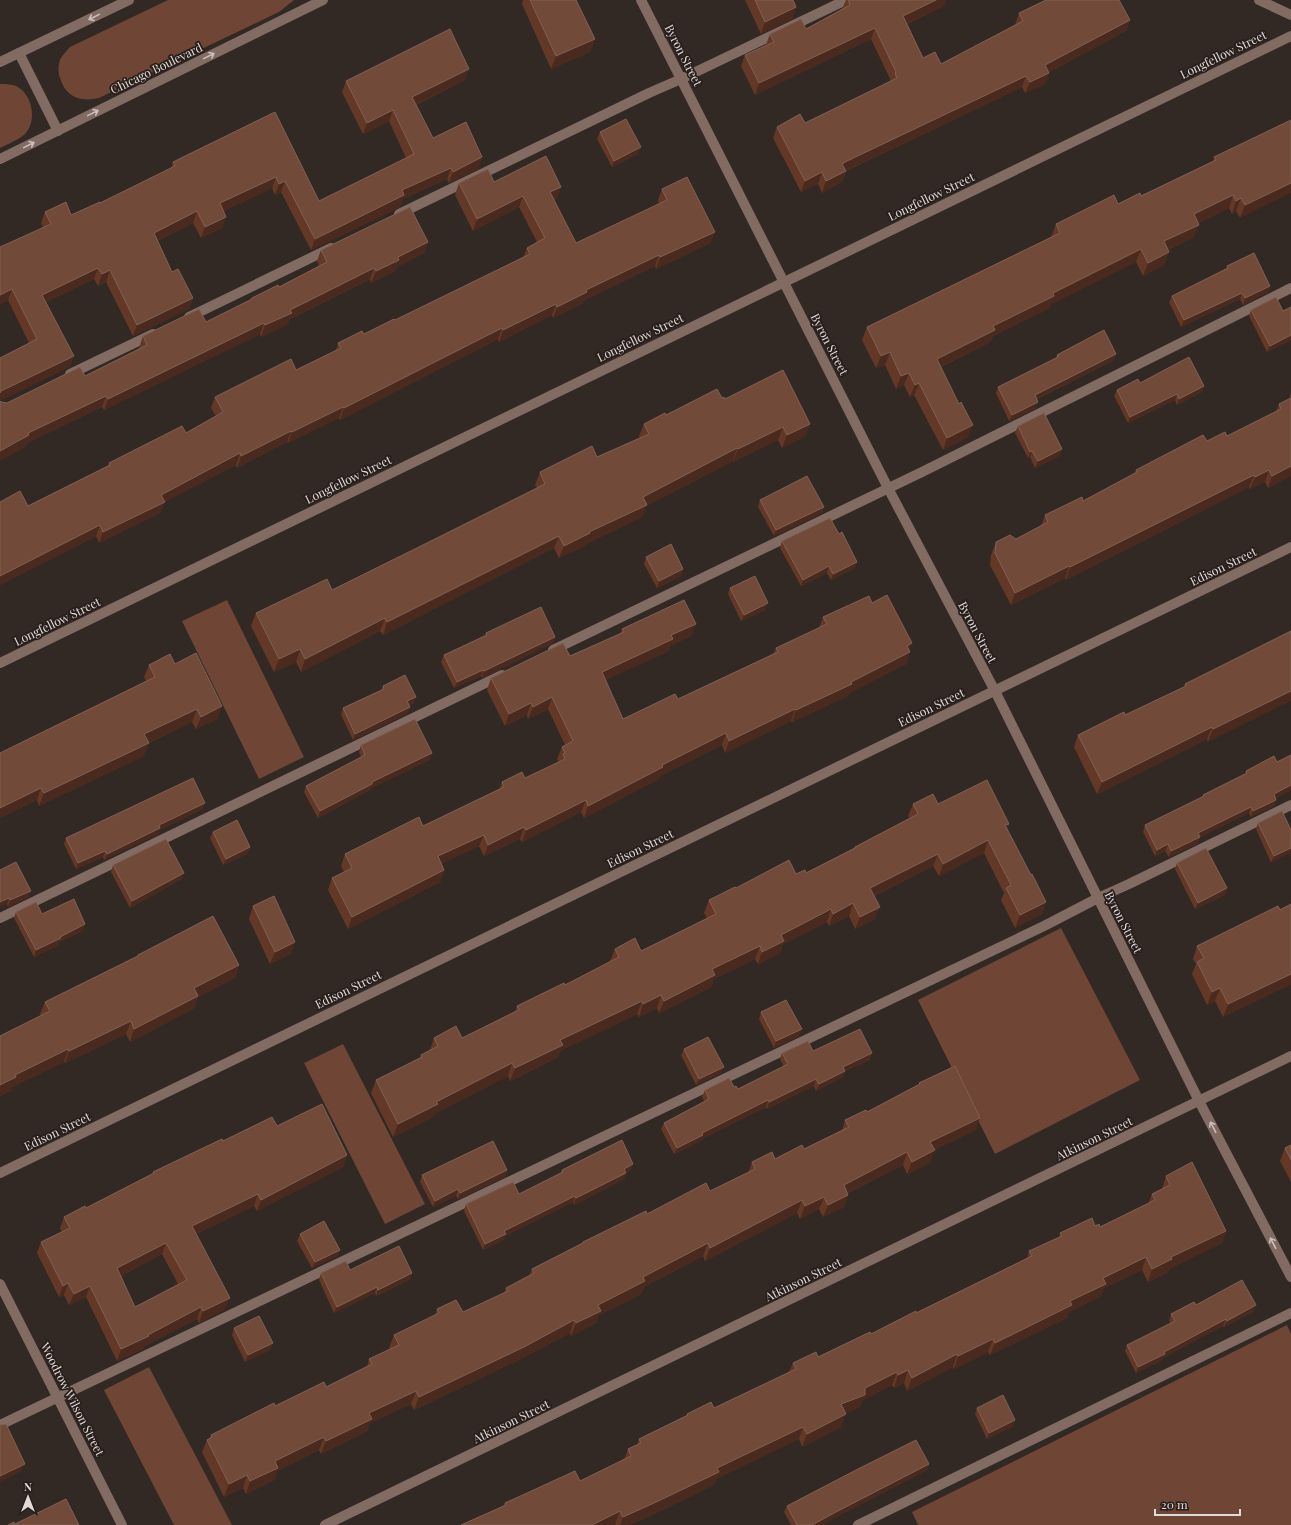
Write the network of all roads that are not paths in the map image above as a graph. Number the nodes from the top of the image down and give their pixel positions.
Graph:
1 (129, 0) edge
2 (323, 0) edge
3 (641, 0) edge
4 (846, 0) edge
5 (1258, 0) edge
6 (1291, 15) edge
7 (1291, 36) edge
8 (18, 53) junction
9 (0, 62) edge
10 (681, 79) junction
11 (58, 131) junction
12 (0, 159) edge
13 (392, 218) edge
14 (342, 242) edge
15 (784, 282) junction
16 (1291, 288) edge
17 (178, 322) edge
18 (164, 329) edge
19 (64, 377) edge
20 (888, 488) junction
21 (1291, 547) edge
22 (546, 654) edge
23 (0, 663) edge
24 (510, 671) edge
25 (995, 691) junction
26 (1291, 806) edge
27 (1098, 898) junction
28 (0, 918) edge
29 (1291, 1056) edge
30 (1199, 1101) junction
31 (0, 1173) edge
32 (1291, 1277) edge
33 (0, 1284) edge
34 (1291, 1313) edge
35 (58, 1398) junction
36 (0, 1425) edge
37 (122, 1525) edge
38 (325, 1525) edge
39 (858, 1525) edge

1 -> 8 street
11 -> 2 street, Chicago Boulevard
3 - 10 street, Byron Street
4 - 10 street
5 - 6 street
7 - 15 street, Longfellow Street
8 - 9 street
8 - 11 street
10 - 13 street
10 - 15 street, Byron Street
12 -> 11 street, Chicago Boulevard
14 - 17 street
15 - 20 street, Byron Street
15 - 23 street, Longfellow Street
16 - 20 street
18 - 19 street
20 - 22 street
20 - 25 street, Byron Street
21 - 25 street, Edison Street
24 - 28 street
25 - 27 street, Byron Street
25 - 31 street, Edison Street
26 - 27 street
27 - 30 street, Byron Street
27 - 35 street
29 - 30 street, Atkinson Street
32 -> 30 street, Byron Street
30 - 38 street, Atkinson Street
33 - 35 street, Woodrow Wilson Street
34 - 39 street
35 - 36 street
35 - 37 street, Woodrow Wilson Street

